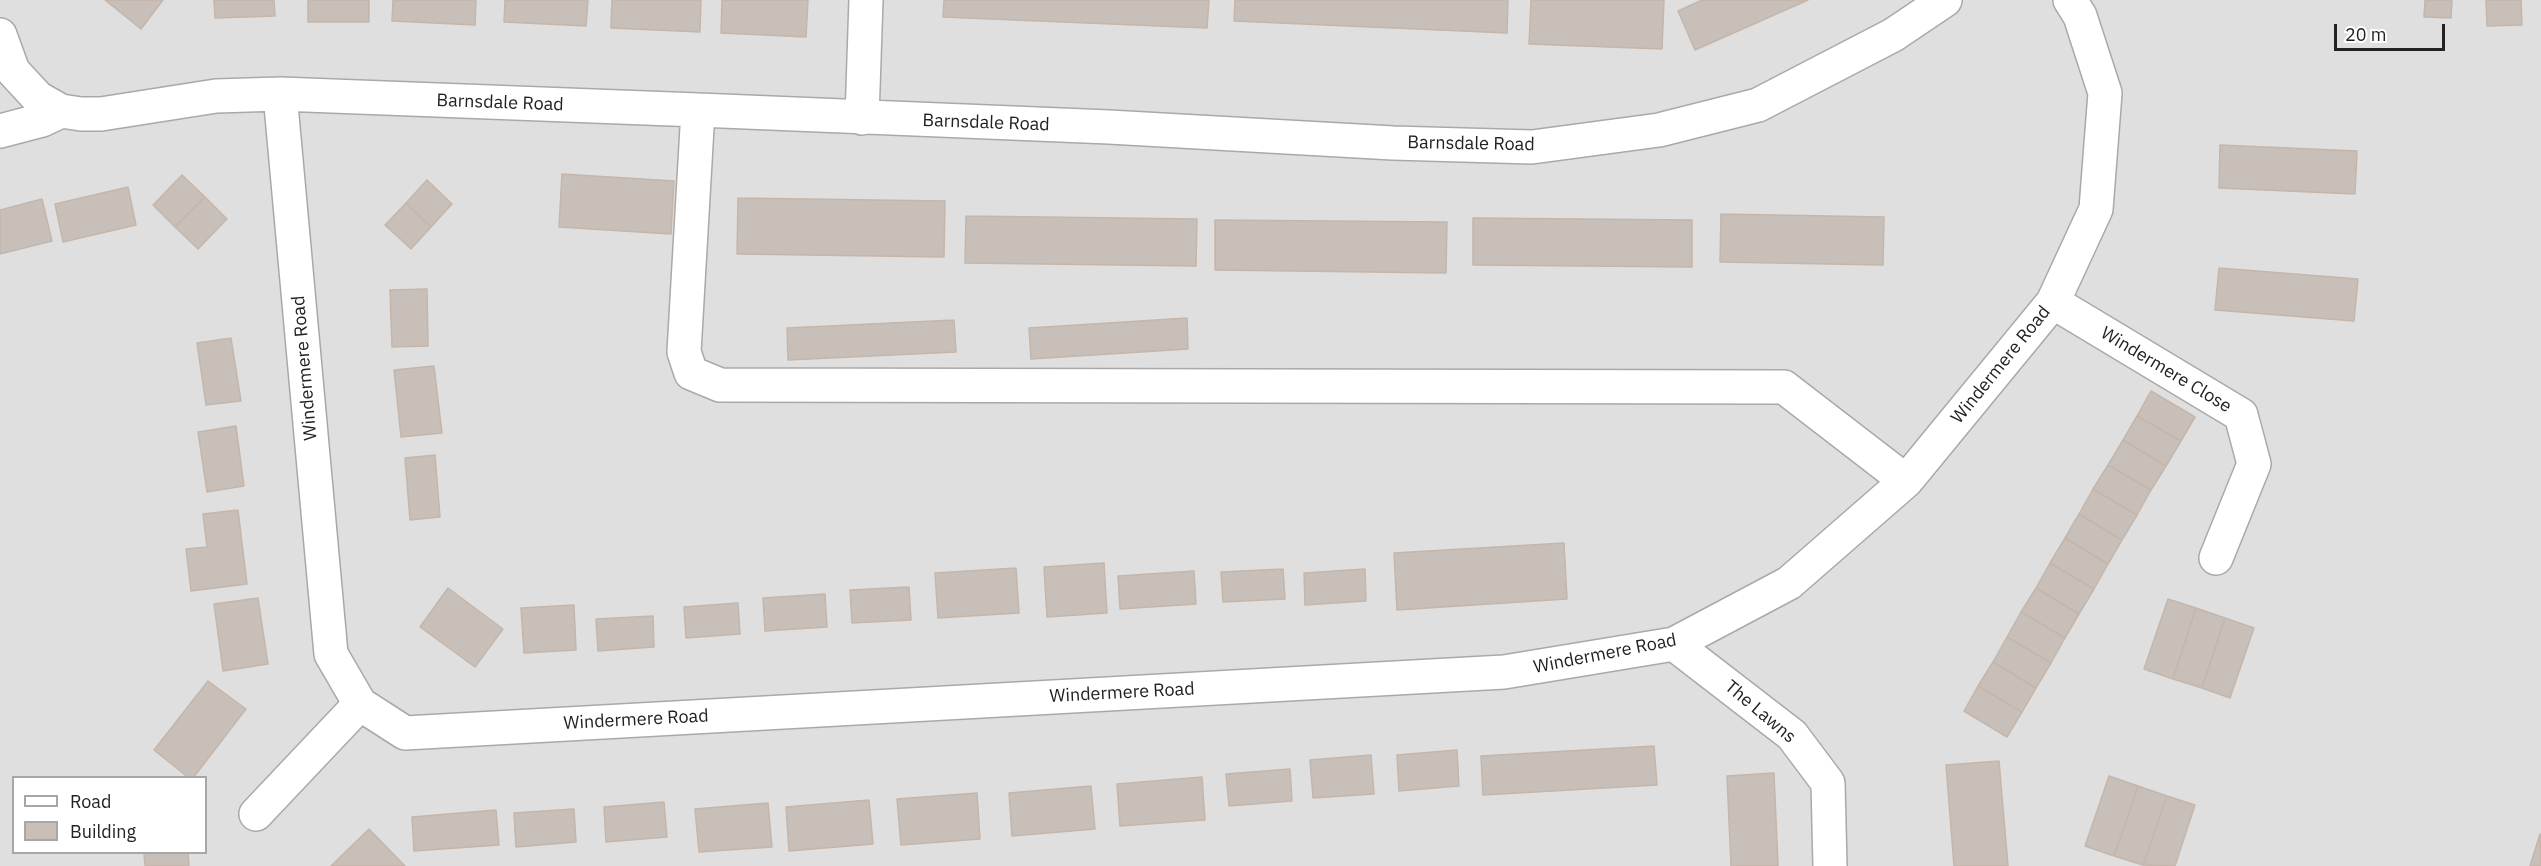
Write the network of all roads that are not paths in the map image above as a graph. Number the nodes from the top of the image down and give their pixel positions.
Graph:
1 (866, 0) edge
2 (1945, 0) edge
3 (2070, 0) edge
4 (0, 35) edge
5 (280, 94) junction
6 (698, 110) junction
7 (61, 111) junction
8 (862, 118) junction
9 (0, 131) edge
10 (2053, 302) junction
11 (1906, 481) junction
12 (2217, 558) dead end
13 (1674, 644) junction
14 (360, 705) junction
15 (256, 814) dead end
16 (1830, 866) edge

1 - 8 street
2 - 8 street, Barnsdale Road
3 - 10 street, Windermere Road
4 - 7 street
5 - 6 street, Barnsdale Road
5 - 7 street, Barnsdale Road
5 - 14 street, Windermere Road
6 - 8 street, Barnsdale Road
6 - 11 street
7 - 9 street, Barnsdale Road
10 - 11 street, Windermere Road
10 - 12 street, Windermere Close
11 - 13 street, Windermere Road
13 - 14 street, Windermere Road
13 - 16 street, The Lawns
14 - 15 street

